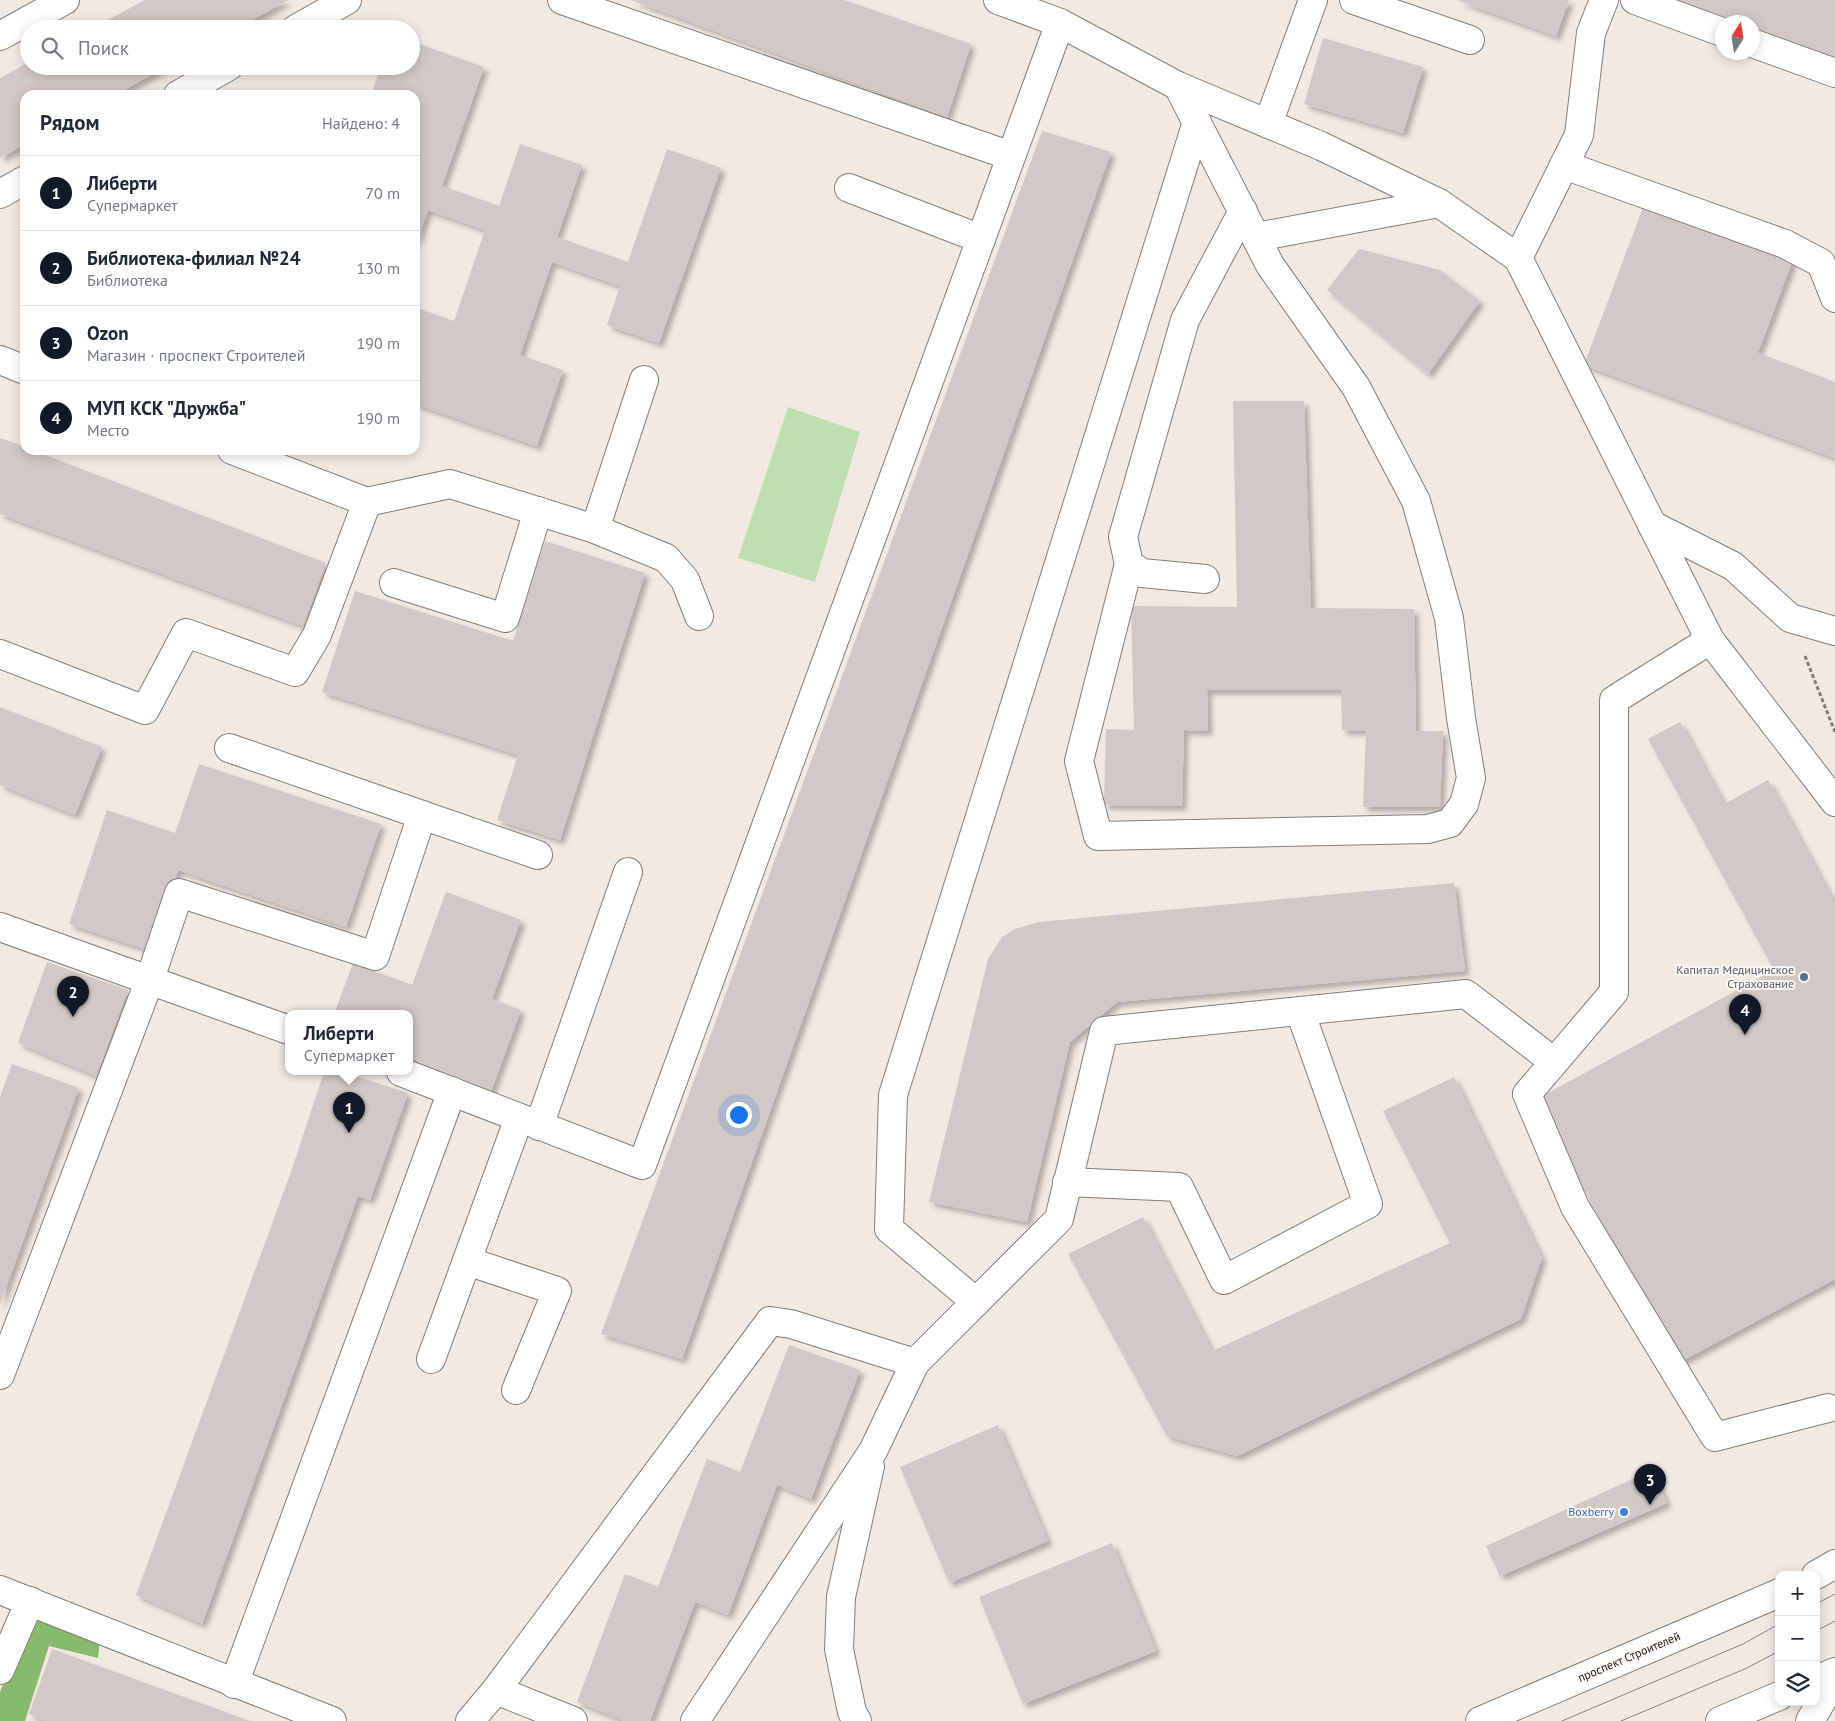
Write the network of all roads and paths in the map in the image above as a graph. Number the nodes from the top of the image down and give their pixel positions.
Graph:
1 (65, 0) edge
2 (347, 0) edge
3 (562, 0) edge
4 (998, 0) edge
5 (1313, 0) edge
6 (1354, 0) edge
7 (1604, 0) edge
8 (1635, 0) edge
9 (29, 20) edge
10 (312, 20) edge
11 (1060, 22) junction
12 (20, 25) edge
13 (1715, 29) edge
14 (0, 36) edge
15 (1470, 40) dead end
16 (1760, 46) edge
17 (1835, 73) edge
18 (213, 75) edge
19 (1178, 86) junction
20 (187, 90) edge
21 (1197, 122) junction
22 (1268, 124) junction
23 (1011, 156) junction
24 (1564, 165) junction
25 (20, 183) edge
26 (849, 188) dead end
27 (0, 194) edge
28 (1439, 203) junction
29 (1242, 211) junction
30 (1256, 237) junction
31 (981, 239) junction
32 (1518, 258) junction
33 (1835, 298) edge
34 (0, 360) edge
35 (20, 368) edge
36 (644, 380) dead end
37 (245, 455) edge
38 (367, 502) junction
39 (538, 511) junction
40 (1652, 525) junction
41 (594, 529) junction
42 (1129, 564) junction
43 (1205, 579) dead end
44 (394, 582) dead end
45 (699, 616) dead end
46 (1790, 618) junction
47 (1835, 631) edge
48 (1710, 640) junction
49 (0, 654) edge
50 (1835, 732) edge
51 (229, 748) dead end
52 (1835, 802) edge
53 (422, 815) junction
54 (538, 855) dead end
55 (628, 872) dead end
56 (0, 927) edge
57 (150, 979) junction
58 (1300, 1011) junction
59 (285, 1029) edge
60 (1554, 1062) junction
61 (409, 1075) edge
62 (452, 1091) junction
63 (529, 1122) junction
64 (1067, 1182) junction
65 (467, 1261) junction
66 (976, 1302) junction
67 (431, 1359) dead end
68 (915, 1363) junction
69 (0, 1375) edge
70 (516, 1390) dead end
71 (1833, 1411) edge
72 (873, 1452) junction
73 (1835, 1564) edge
74 (1820, 1573) edge
75 (0, 1590) edge
76 (1775, 1595) edge
77 (30, 1601) junction
78 (0, 1670) edge
79 (1835, 1672) edge
80 (1820, 1678) edge
81 (1835, 1678) edge
82 (234, 1684) junction
83 (496, 1690) junction
84 (1775, 1698) edge
85 (332, 1721) edge
86 (470, 1721) edge
87 (573, 1721) edge
88 (695, 1721) edge
89 (857, 1721) edge
90 (1480, 1721) edge
91 (1720, 1721) edge
92 (1810, 1721) edge

1 - 9 street
2 - 10 street
3 - 23 street
4 - 11 street
5 - 22 street
6 - 15 street
7 - 24 street
8 - 13 street
11 - 19 street
11 - 23 street
12 - 14 street
16 - 17 street
18 - 20 street
19 - 21 street
19 - 22 street
21 - 29 street
21 - 66 street
22 - 28 street
23 - 31 street
24 - 32 street
24 - 33 street
25 - 27 street
26 - 31 street
28 - 30 street
28 - 32 street
29 - 30 street
29 - 42 street
30 - 42 street
31 - 63 street
32 - 40 street
34 - 35 street
36 - 41 street
37 - 38 street
38 - 39 street
38 - 49 street
39 - 41 street
39 - 44 street
40 - 46 street
40 - 48 street
41 - 45 street
42 - 43 street
46 - 47 street
46 - 50 path
48 - 52 street
48 - 60 street
51 - 53 street
53 - 54 street
53 - 57 street
55 - 63 street
56 - 57 street
57 - 59 street
57 - 69 street
58 - 60 street
58 - 64 street
58 - 64 street
60 - 71 street
61 - 62 street
62 - 63 street
62 - 82 street
63 - 65 street
64 - 66 street
65 - 67 street
65 - 70 street
66 - 68 street
68 - 72 street
68 - 83 street
72 - 88 street
72 - 89 street
73 - 74 street
75 - 77 street
76 - 90 street, проспект Строителей
77 - 78 street
77 - 82 street
79 - 80 street
81 - 92 street
82 - 85 street
83 - 86 street
83 - 87 street
84 - 91 street

